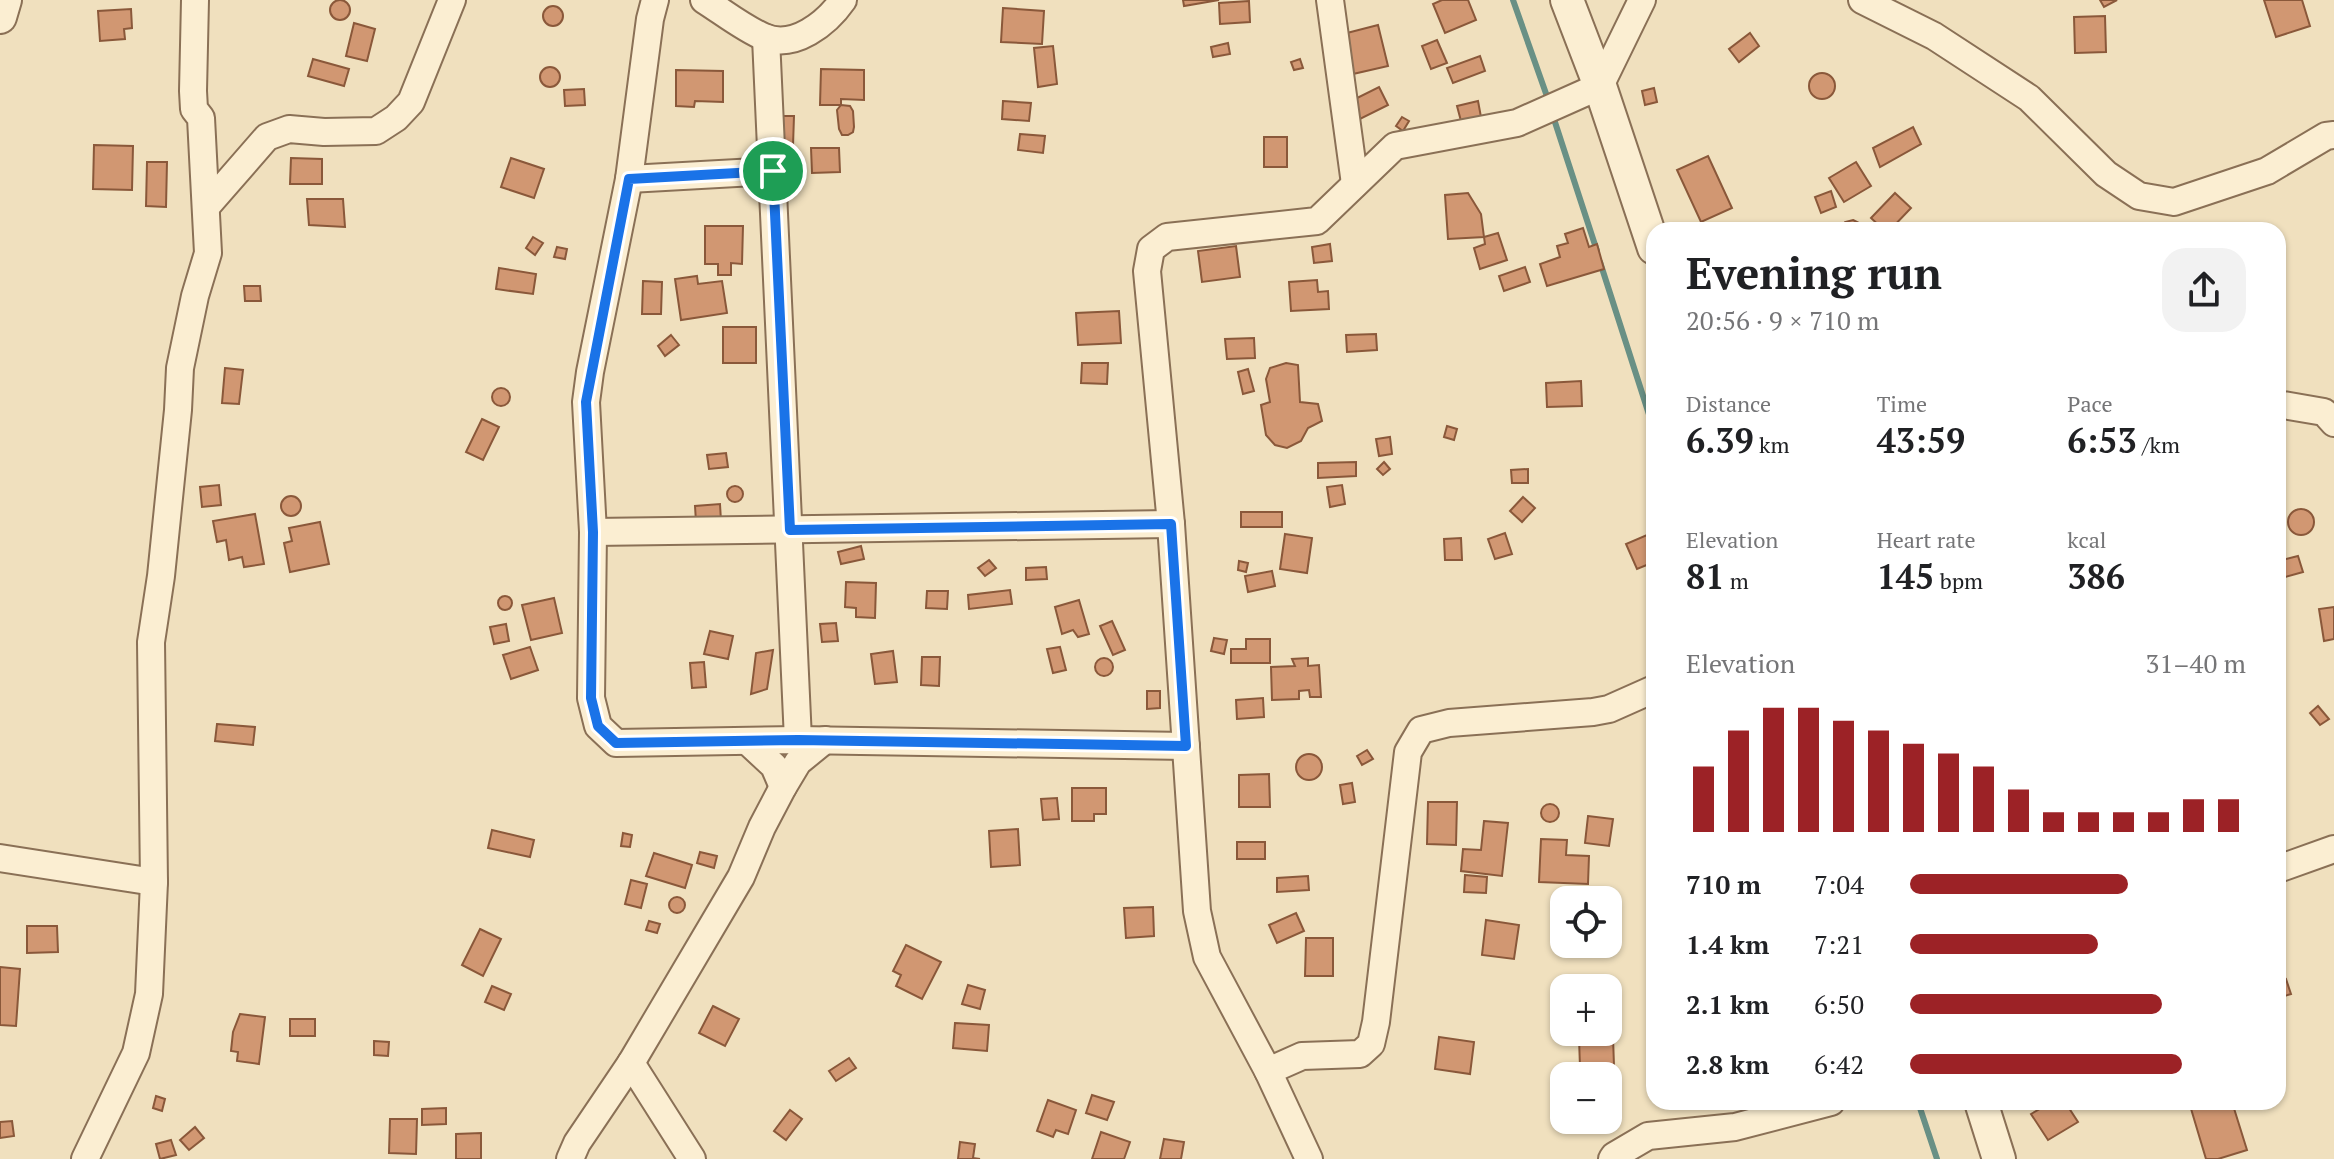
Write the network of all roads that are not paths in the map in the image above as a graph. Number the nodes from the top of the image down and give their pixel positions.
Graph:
1 (5, 0) edge
2 (195, 0) edge
3 (452, 0) edge
4 (655, 0) edge
5 (704, 0) edge
6 (843, 0) edge
7 (1330, 0) edge
8 (1567, 0) edge
9 (1642, 0) edge
10 (1862, 0) edge
11 (0, 17) edge
12 (766, 38) junction
13 (1600, 86) junction
14 (2334, 135) edge
15 (773, 171) junction
16 (629, 179) junction
17 (1355, 184) junction
18 (206, 207) junction
19 (1646, 224) edge
20 (2286, 406) edge
21 (2334, 423) edge
22 (1171, 524) junction
23 (790, 530) junction
24 (593, 532) junction
25 (1646, 693) edge
26 (798, 740) junction
27 (825, 740) junction
28 (747, 741) junction
29 (1186, 746) junction
30 (783, 787) junction
31 (2334, 849) edge
32 (0, 858) edge
33 (2286, 866) edge
34 (154, 882) junction
35 (631, 1063) junction
36 (1268, 1071) junction
37 (1800, 1110) edge
38 (1984, 1110) edge
39 (85, 1159) edge
40 (570, 1159) edge
41 (692, 1159) edge
42 (1309, 1159) edge
43 (1612, 1159) edge
44 (1999, 1159) edge

1 - 11 street
2 - 18 street
3 - 18 street
4 - 16 street
5 - 12 street
6 - 12 street
7 - 17 street
8 - 13 street
9 - 13 street
10 - 14 street
12 - 15 street
13 - 17 street
13 - 19 street
15 - 16 street
15 - 23 street
16 - 24 street
17 - 22 street
18 - 34 street
20 - 21 street
22 - 23 street
22 - 29 street
23 - 24 street
23 - 26 street
24 - 28 street
25 - 36 street
26 - 27 street
26 - 28 street
27 - 29 street
27 - 30 street
28 - 30 street
29 - 36 street
30 - 35 street
31 - 33 street
32 - 34 street
34 - 39 street
35 - 40 street
35 - 41 street
36 - 42 street
37 - 43 street
38 - 44 street

